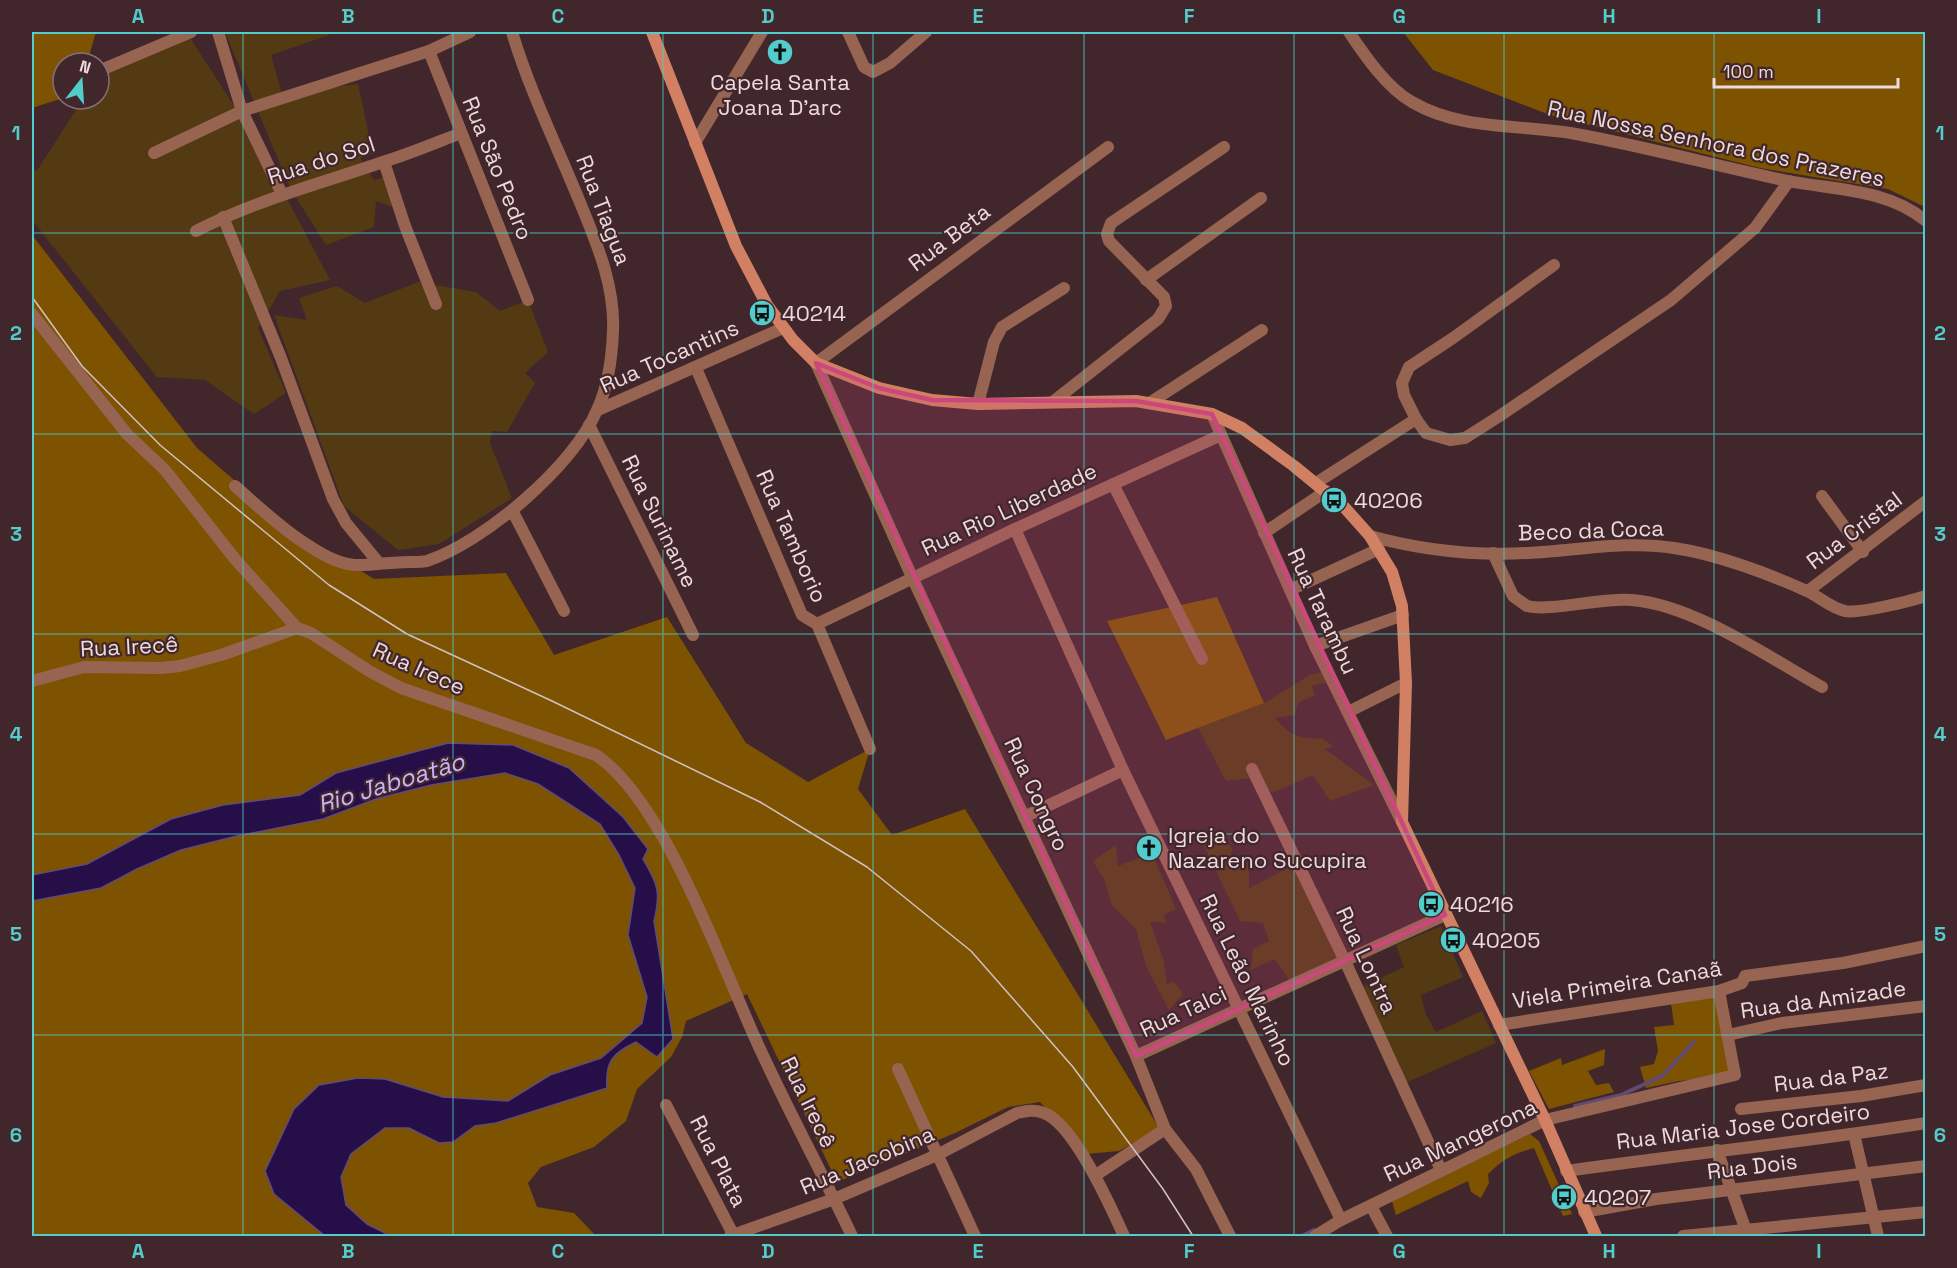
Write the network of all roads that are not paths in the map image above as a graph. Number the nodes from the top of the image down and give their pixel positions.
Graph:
1 (191, 32) edge
2 (218, 32) edge
3 (470, 32) edge
4 (512, 32) edge
5 (652, 32) edge
6 (762, 32) edge
7 (848, 32) edge
8 (926, 32) edge
9 (1349, 32) edge
10 (429, 51) junction
11 (111, 66) edge
12 (242, 111) junction
13 (461, 133) junction
14 (695, 143) junction
15 (1108, 147) dead end
16 (1224, 147) dead end
17 (154, 153) dead end
18 (384, 162) junction
19 (1789, 181) junction
20 (282, 194) junction
21 (1261, 198) dead end
22 (223, 217) junction
23 (1926, 222) edge
24 (196, 231) dead end
25 (1554, 265) dead end
26 (1146, 280) junction
27 (1064, 288) dead end
28 (528, 300) dead end
29 (436, 304) dead end
30 (32, 314) edge
31 (783, 328) junction
32 (1262, 330) dead end
33 (816, 363) junction
34 (696, 368) junction
35 (1054, 400) junction
36 (1151, 402) junction
37 (978, 404) junction
38 (598, 410) junction
39 (1212, 414) junction
40 (1416, 419) junction
41 (590, 425) junction
42 (1221, 435) junction
43 (1316, 483) junction
44 (1113, 484) junction
45 (235, 486) dead end
46 (1326, 491) junction
47 (1822, 496) dead end
48 (1926, 501) edge
49 (512, 510) junction
50 (1015, 529) junction
51 (1264, 533) junction
52 (1370, 536) junction
53 (1378, 549) junction
54 (1863, 552) junction
55 (1493, 554) junction
56 (378, 562) junction
57 (912, 577) junction
58 (1290, 590) junction
59 (1808, 591) junction
60 (1926, 596) edge
61 (564, 611) dead end
62 (1403, 615) junction
63 (817, 624) junction
64 (297, 628) junction
65 (693, 635) dead end
66 (1316, 646) junction
67 (1202, 659) dead end
68 (32, 681) edge
69 (1406, 682) junction
70 (1822, 687) dead end
71 (1348, 712) junction
72 (870, 748) dead end
73 (1252, 769) dead end
74 (1123, 770) junction
75 (1024, 817) junction
76 (1402, 822) junction
77 (1445, 915) junction
78 (1926, 946) edge
79 (1345, 961) junction
80 (1719, 991) junction
81 (1926, 1006) edge
82 (1239, 1008) junction
83 (1499, 1025) junction
84 (1728, 1035) junction
85 (760, 1050) joint
86 (1136, 1056) junction
87 (898, 1069) dead end
88 (1926, 1085) edge
89 (666, 1105) dead end
90 (1741, 1109) dead end
91 (1545, 1120) junction
92 (1926, 1123) edge
93 (1165, 1129) junction
94 (1854, 1134) junction
95 (1717, 1149) junction
96 (937, 1155) junction
97 (1926, 1166) edge
98 (1441, 1170) junction
99 (1566, 1171) junction
100 (1864, 1174) junction
101 (1096, 1175) junction
102 (1731, 1191) junction
103 (834, 1199) junction
104 (1371, 1206) junction
105 (1584, 1212) junction
106 (1926, 1212) edge
107 (1876, 1218) junction
108 (1341, 1220) junction
109 (1748, 1234) edge
110 (732, 1236) edge
111 (852, 1236) edge
112 (975, 1236) edge
113 (1124, 1236) edge
114 (1230, 1236) edge
115 (1315, 1236) edge
116 (1387, 1236) edge
117 (1596, 1236) edge
118 (1683, 1236) edge
119 (1878, 1236) edge

1 - 11 street
2 - 12 street
3 - 10 street
4 - 38 street, Rua Tiagua
5 - 14 main road
6 - 14 street
7 - 8 street
9 - 19 street, Rua Nossa Senhora dos Prazeres
10 - 12 street
10 - 13 street, Rua São Pedro
12 - 17 street
12 - 20 street
13 - 18 street, Rua do Sol
13 - 28 street, Rua São Pedro
14 - 31 main road
15 - 33 street, Rua Beta
16 - 26 street
18 - 20 street, Rua do Sol
18 - 29 street
19 - 23 street, Rua Nossa Senhora dos Prazeres
19 - 40 street
20 - 22 street, Rua do Sol
21 - 26 street
22 - 24 street, Rua do Sol
22 - 56 street
25 - 40 street
26 - 35 street
27 - 37 street
30 - 64 street, Rua Irece
31 - 33 main road
31 - 34 street, Rua Tocantins
32 - 36 street
33 - 37 main road
33 - 57 street, Rua Congro
34 - 38 street, Rua Tocantins
34 - 63 street, Rua Tamborio
35 - 36 main road
35 - 37 main road
36 - 39 main road
38 - 41 street, Rua Tocantins
39 - 42 street, Rua Tarambu
39 - 43 main road
40 - 43 street
41 - 49 street, Rua Tocantins
41 - 65 street, Rua Suriname
42 - 44 street, Rua Rio Liberdade
42 - 51 street, Rua Tarambu
43 - 46 main road
44 - 50 street, Rua Rio Liberdade
44 - 67 street
45 - 56 street, Rua Tocantins
46 - 51 street
46 - 52 main road
47 - 54 street
48 - 54 street, Rua Cristal
49 - 56 street, Rua Tocantins
49 - 61 street
50 - 57 street, Rua Rio Liberdade
50 - 74 street, Rua Leão Marinho
51 - 58 street, Rua Tarambu
52 - 53 main road
52 - 55 street, Beco da Coca
53 - 58 street
53 - 62 main road
54 - 59 street, Rua Cristal
55 - 59 street, Beco da Coca
55 - 70 street
57 - 63 street, Rua Rio Liberdade
57 - 75 street, Rua Congro
58 - 66 street, Rua Tarambu
59 - 60 street, Beco da Coca
62 - 66 street
62 - 69 main road
63 - 72 street, Rua Tamborio
64 - 68 street, Rua Irecê
64 - 85 street, Rua Irece
66 - 71 street, Rua Tarambu
69 - 71 street
69 - 76 main road
71 - 76 street, Rua Tarambu
73 - 79 street, Rua Lontra
74 - 75 street
74 - 82 street, Rua Leão Marinho
75 - 86 street, Rua Congro
76 - 77 main road
77 - 79 street, Rua Talci
77 - 83 main road
78 - 80 street, Viela Primeira Canaã
79 - 82 street, Rua Talci
79 - 98 street, Rua Lontra
80 - 83 street, Viela Primeira Canaã
80 - 84 street
81 - 84 street, Rua da Amizade
82 - 86 street, Rua Talci
82 - 108 street, Rua Leão Marinho
83 - 91 main road
84 - 91 street, Rua Mangerona
85 - 103 street, Rua Irecê
86 - 93 street, Rua Congro
87 - 96 street
88 - 90 street, Rua da Paz
89 - 110 street, Rua Plata
91 - 98 street, Rua Mangerona
91 - 99 main road
92 - 94 street, Rua Maria Jose Cordeiro
93 - 101 street
93 - 114 street, Rua Congro
94 - 95 street, Rua Maria Jose Cordeiro
94 - 100 street
95 - 99 street, Rua Maria Jose Cordeiro
95 - 102 street
96 - 101 street, Rua Jacobina
96 - 103 street, Rua Jacobina
96 - 112 street
97 - 100 street, Rua Dois
98 - 104 street, Rua Mangerona
99 - 105 main road
100 - 102 street, Rua Dois
100 - 107 street
101 - 113 street
102 - 105 street, Rua Dois
102 - 109 street
103 - 110 street, Rua Jacobina
103 - 111 street, Rua Irecê
104 - 108 street, Rua Mangerona
104 - 116 street
105 - 117 main road
106 - 107 street
107 - 109 street
107 - 119 street
108 - 115 street, Rua Mangerona
109 - 118 street

